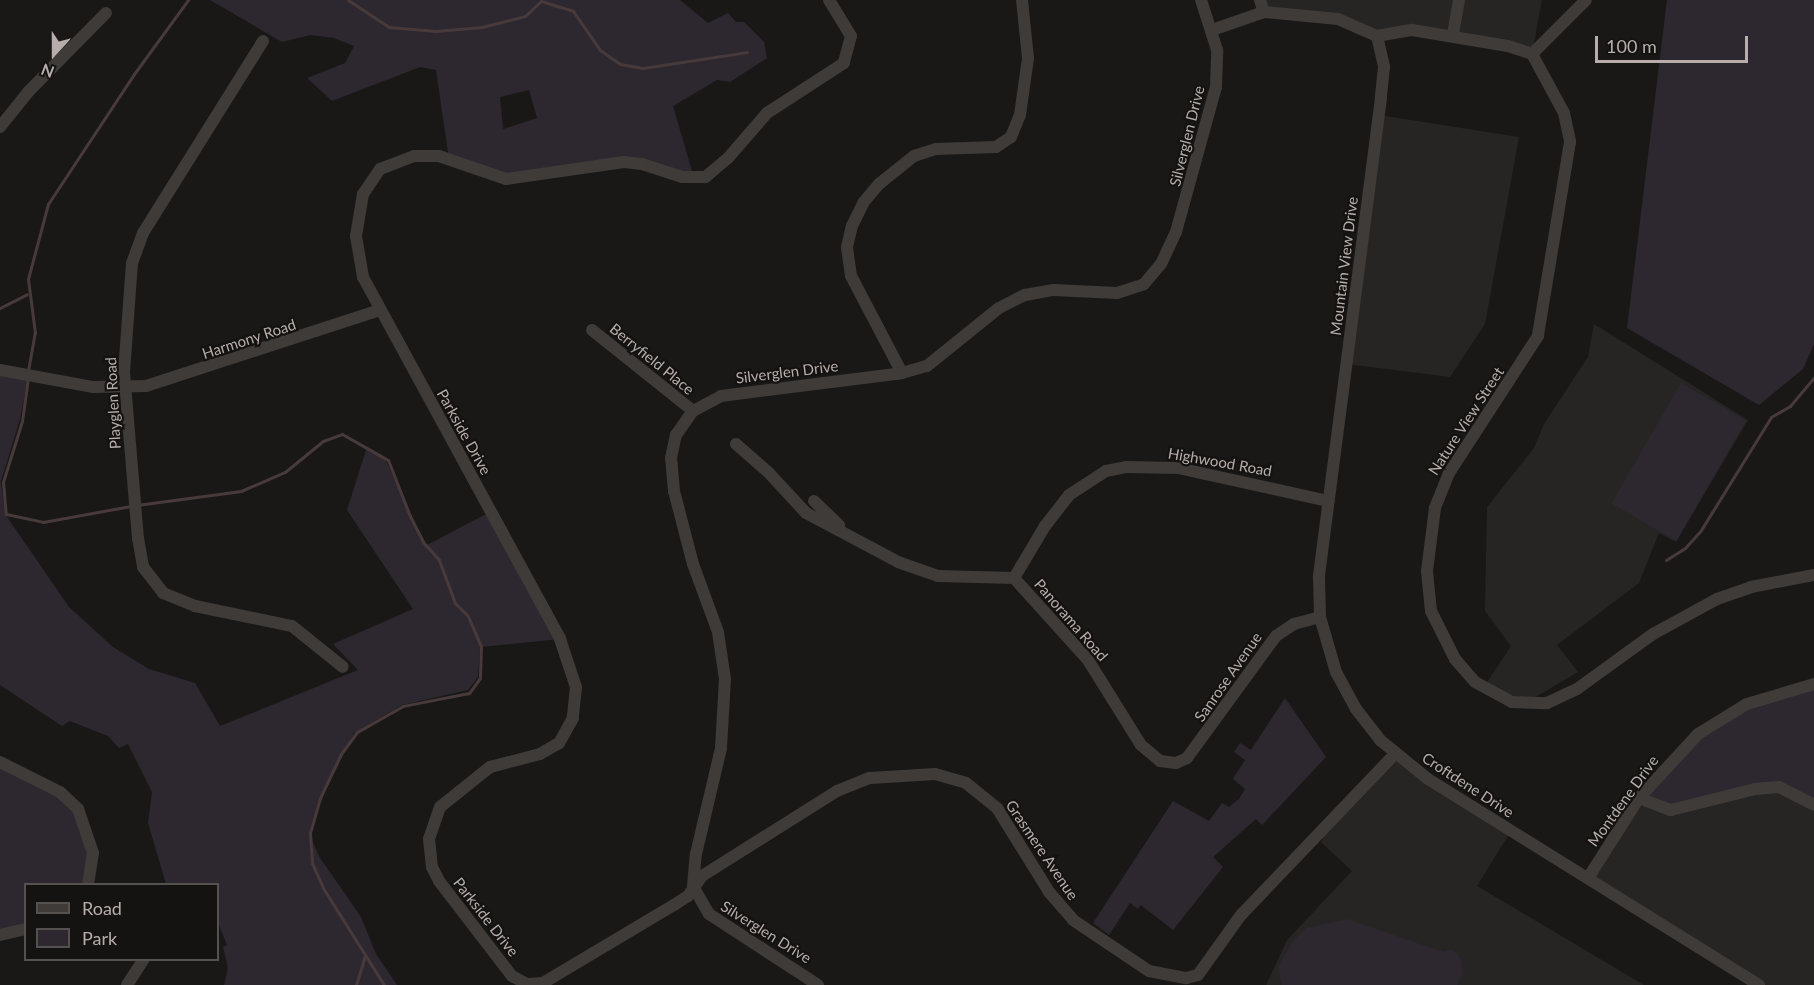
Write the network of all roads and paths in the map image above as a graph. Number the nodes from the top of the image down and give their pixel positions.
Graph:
1 (829, 0) edge
2 (1022, 0) edge
3 (1201, 0) edge
4 (1459, 0) edge
5 (1586, 0) edge
6 (1262, 6) edge
7 (106, 13) dead end
8 (1212, 30) junction
9 (1453, 34) junction
10 (1377, 36) junction
11 (263, 41) dead end
12 (1532, 54) junction
13 (0, 127) edge
14 (380, 310) junction
15 (592, 330) dead end
16 (0, 370) edge
17 (902, 373) junction
18 (125, 388) junction
19 (693, 411) junction
20 (736, 444) dead end
21 (814, 501) dead end
22 (1328, 501) junction
23 (846, 532) junction
24 (1814, 574) edge
25 (1014, 578) junction
26 (1320, 616) junction
27 (343, 667) dead end
28 (1814, 684) edge
29 (1395, 754) junction
30 (0, 762) edge
31 (1168, 763) joint
32 (1639, 798) junction
33 (1814, 805) edge
34 (1588, 878) junction
35 (92, 883) edge
36 (693, 886) junction
37 (24, 929) edge
38 (0, 935) edge
39 (142, 961) edge
40 (1200, 980) edge
41 (127, 985) edge
42 (818, 985) edge
43 (1759, 985) edge

1 - 14 street, Parkside Drive
2 - 17 street
3 - 8 street, Silverglen Drive
4 - 9 street
5 - 12 street
6 - 8 street
6 - 10 street
7 - 13 street
8 - 17 street, Silverglen Drive
9 - 10 street
9 - 12 street
10 - 22 street, Mountain View Drive
11 - 18 street, Playglen Road
12 - 24 street, Nature View Street
14 - 18 street, Harmony Road
14 - 36 street, Parkside Drive
15 - 19 street, Berryfield Place
16 - 18 street, Harmony Road
17 - 19 street, Silverglen Drive
18 - 27 street, Playglen Road
19 - 36 street, Silverglen Drive
20 - 23 street, Panorama Road
21 - 23 street, Panorama Road
22 - 25 street, Highwood Road
22 - 26 street, Croftdene Drive
23 - 25 street, Panorama Road
25 - 31 street, Panorama Road
26 - 29 street, Croftdene Drive
26 - 31 street, Sanrose Avenue
28 - 32 street, Montdene Drive
29 - 34 street, Croftdene Drive
29 - 40 street, Grasmere Avenue
30 - 35 street
32 - 33 street
32 - 34 street, Montdene Drive
34 - 43 street, Croftdene Drive
36 - 40 street, Grasmere Avenue
36 - 42 street, Silverglen Drive
37 - 38 street
39 - 41 street

